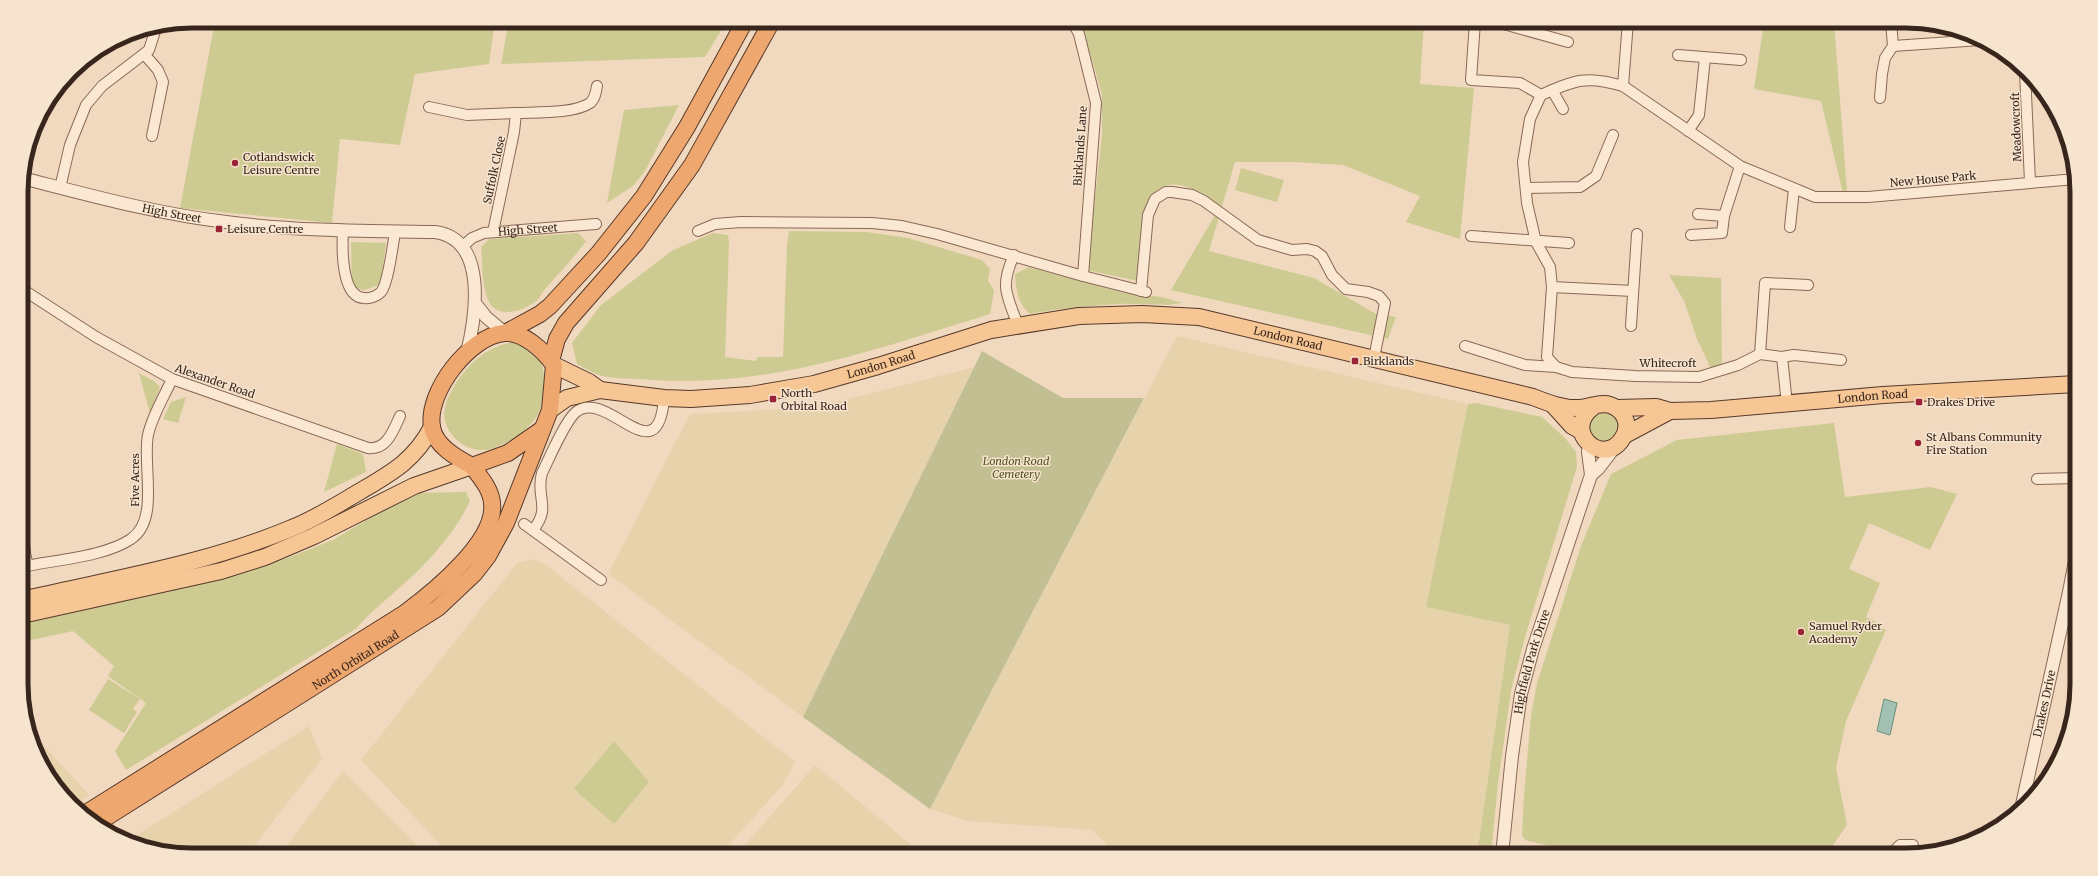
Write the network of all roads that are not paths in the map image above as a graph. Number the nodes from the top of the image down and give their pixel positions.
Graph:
1 (741, 28) edge
2 (768, 28) edge
3 (1076, 28) edge
4 (1474, 28) edge
5 (1518, 28) edge
6 (1628, 28) edge
7 (1892, 28) edge
8 (155, 33) edge
9 (1970, 41) edge
10 (1568, 42) dead end
11 (1893, 46) junction
12 (145, 55) junction
13 (1678, 55) dead end
14 (1705, 58) junction
15 (1741, 60) dead end
16 (2025, 80) edge
17 (597, 86) dead end
18 (1624, 86) junction
19 (1552, 90) junction
20 (1541, 95) junction
21 (1880, 98) dead end
22 (428, 107) dead end
23 (1563, 109) dead end
24 (516, 113) junction
25 (1688, 131) junction
26 (1613, 135) dead end
27 (152, 136) dead end
28 (1740, 166) junction
29 (2070, 179) edge
30 (28, 180) edge
31 (2030, 182) junction
32 (60, 188) junction
33 (1526, 188) junction
34 (1794, 189) junction
35 (1698, 214) dead end
36 (1724, 216) junction
37 (596, 224) dead end
38 (1790, 228) dead end
39 (343, 230) junction
40 (698, 231) dead end
41 (395, 232) junction
42 (493, 232) junction
43 (1637, 234) dead end
44 (1691, 235) dead end
45 (1471, 236) dead end
46 (1536, 242) junction
47 (1569, 243) dead end
48 (463, 246) junction
49 (1014, 255) junction
50 (1082, 276) junction
51 (1808, 285) dead end
52 (1552, 288) junction
53 (1633, 291) junction
54 (28, 293) edge
55 (475, 303) junction
56 (1018, 325) junction
57 (1631, 326) dead end
58 (505, 333) junction
59 (1465, 346) dead end
60 (467, 353) junction
61 (1760, 354) junction
62 (1782, 357) junction
63 (1374, 358) junction
64 (1841, 360) dead end
65 (553, 363) junction
66 (1556, 367) junction
67 (172, 380) junction
68 (2070, 384) edge
69 (600, 390) junction
70 (664, 398) junction
71 (1787, 404) junction
72 (1553, 405) junction
73 (1593, 407) junction
74 (1617, 408) junction
75 (550, 410) junction
76 (1670, 411) junction
77 (400, 416) dead end
78 (432, 427) junction
79 (541, 430) junction
80 (1585, 438) junction
81 (1620, 441) junction
82 (472, 466) junction
83 (1591, 475) junction
84 (2070, 478) edge
85 (2037, 479) dead end
86 (524, 524) dead end
87 (533, 530) junction
88 (28, 566) edge
89 (601, 580) dead end
90 (2070, 587) edge
91 (28, 599) edge
92 (28, 614) edge
93 (2023, 798) edge
94 (89, 811) edge
95 (102, 820) edge
96 (1913, 845) dead end
97 (1503, 848) edge
98 (1898, 848) edge

1 - 58 highway
2 - 65 highway
3 - 50 street, Birklands Lane
4 - 20 street
5 - 10 street
6 - 18 street
7 - 11 street
8 - 12 street
9 - 11 street
11 - 21 street
12 - 27 street
12 - 32 street
13 - 14 street
14 - 15 street
14 - 25 street
16 - 31 street, Meadowcroft
17 - 24 street
18 - 19 street, New House Park
18 - 25 street, New House Park
19 - 20 street, New House Park
19 - 23 street
20 - 33 street
22 - 24 street
24 - 42 street, Suffolk Close
25 - 28 street, New House Park
26 - 33 street
28 - 34 street, New House Park
28 - 36 street
29 - 31 street, New House Park
30 - 32 street, High Street
31 - 34 street, New House Park
32 - 39 street, High Street
33 - 46 street
34 - 38 street
35 - 36 street
36 - 44 street
37 - 42 street, High Street
39 - 41 street, High Street
39 - 41 street
40 - 49 street
41 - 48 street, High Street
42 - 48 street, High Street
43 - 53 street
45 - 46 street
46 - 47 street
46 - 52 street
48 - 55 street
49 - 50 street
49 - 56 street
50 - 63 street
51 - 61 street
52 - 53 street
52 - 66 street
53 - 57 street
54 - 67 street, Alexander Road
55 - 58 street
55 - 60 street
56 - 63 main road, London Road
56 - 70 main road, London Road
58 - 60 highway
58 - 65 highway
59 - 66 street
60 - 78 highway
61 - 62 street
61 - 66 street, Whitecroft
62 - 64 street
62 - 71 street
63 - 72 main road, London Road
65 - 69 main road, London Road
65 - 75 highway
67 - 77 street, Alexander Road
67 - 88 street, Five Acres
68 - 71 main road, London Road
69 - 70 main road, London Road
69 - 75 main road, London Road
70 - 87 street
71 - 76 main road, London Road
72 - 73 main road, London Road
72 - 80 main road, London Road
73 - 74 main road, London Road
73 - 80 main road
74 - 76 main road, London Road
74 - 81 main road
75 - 79 highway
76 - 81 main road, London Road
78 - 82 highway
78 - 91 main road
79 - 82 highway
79 - 95 highway, North Orbital Road
80 - 81 main road, London Road
80 - 83 street, Highfield Park Drive
81 - 83 street, Highfield Park Drive
82 - 92 main road
82 - 94 highway, North Orbital Road
83 - 97 street, Highfield Park Drive
84 - 85 street
86 - 87 street
87 - 89 street
90 - 93 street, Drakes Drive
96 - 98 street

